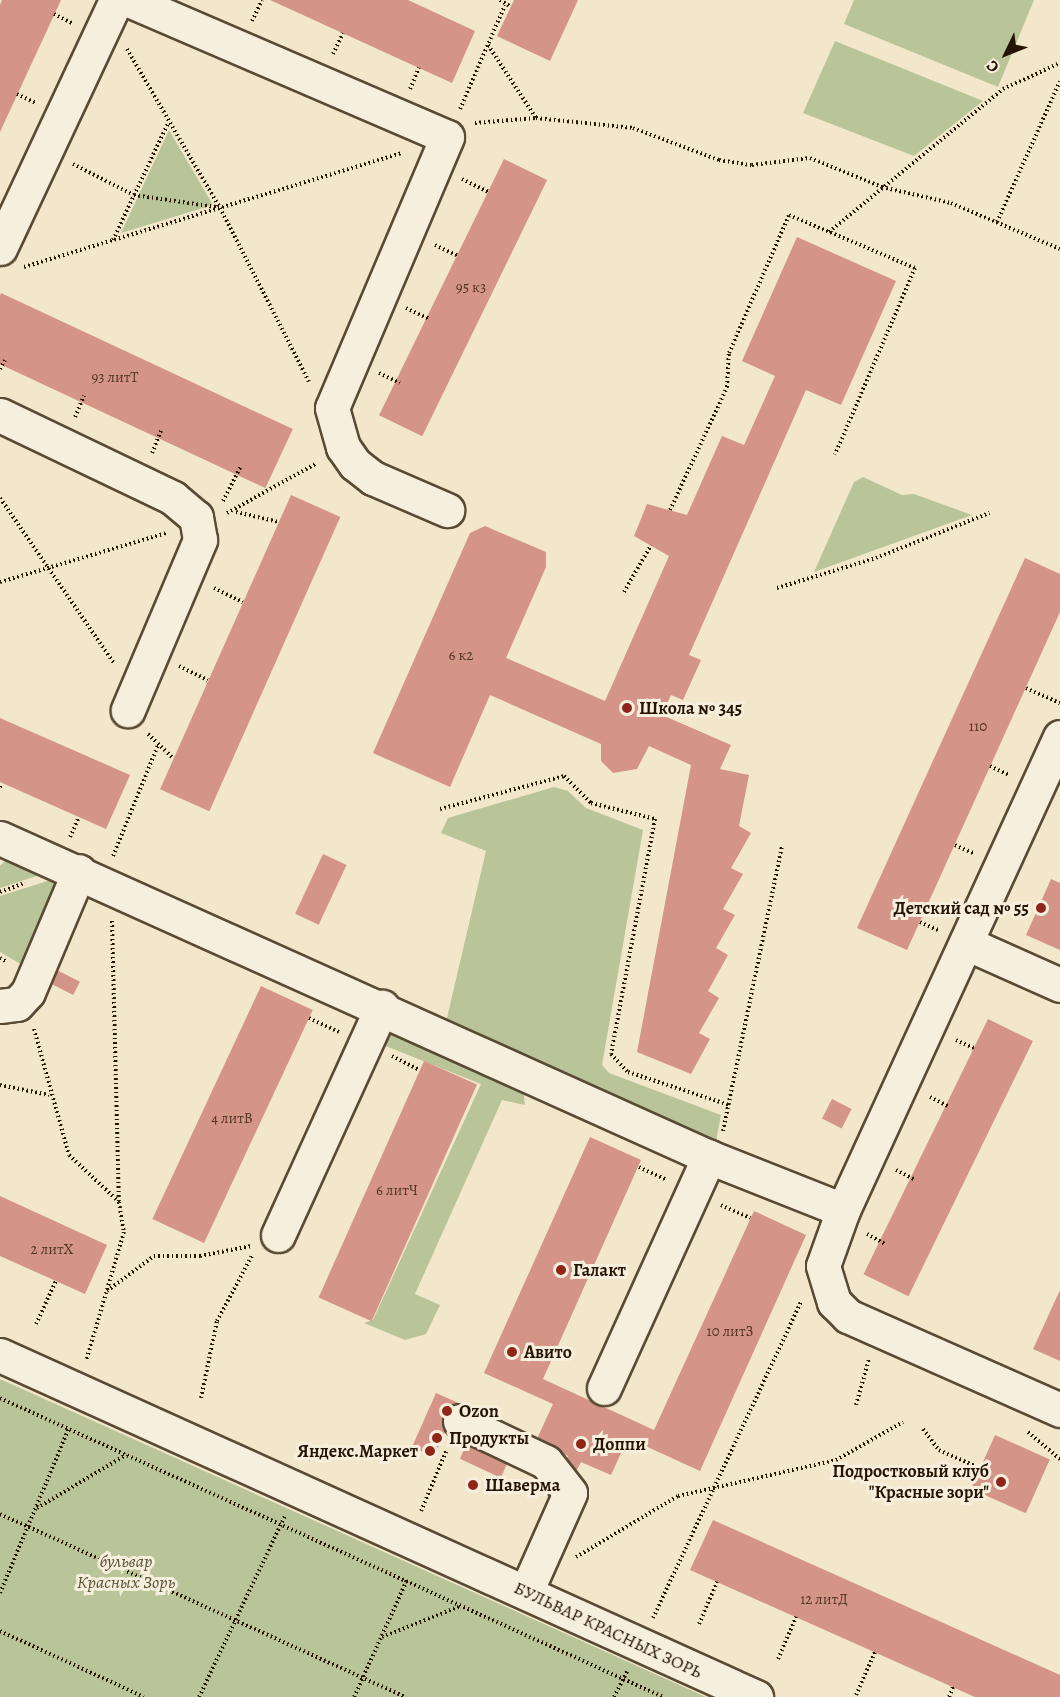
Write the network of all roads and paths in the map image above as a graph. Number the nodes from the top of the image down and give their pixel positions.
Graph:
1 (116, 0) edge
2 (129, 0) edge
3 (500, 0) edge
4 (126, 42) dead end
5 (488, 45) junction
6 (1060, 63) edge
7 (1060, 81) edge
8 (536, 118) junction
9 (169, 122) junction
10 (450, 131) junction
11 (46, 150) junction
12 (882, 187) junction
13 (134, 195) junction
14 (220, 208) junction
15 (997, 222) junction
16 (829, 232) junction
17 (113, 240) junction
18 (1060, 249) edge
19 (6, 259) edge
20 (4, 360) dead end
21 (0, 369) edge
22 (332, 408) junction
23 (0, 415) edge
24 (343, 447) junction
25 (835, 455) dead end
26 (240, 467) dead end
27 (0, 498) edge
28 (447, 510) dead end
29 (670, 510) dead end
30 (236, 512) junction
31 (989, 513) dead end
32 (206, 516) junction
33 (279, 522) dead end
34 (651, 545) dead end
35 (49, 567) junction
36 (0, 582) edge
37 (777, 588) dead end
38 (624, 592) dead end
39 (1026, 688) dead end
40 (132, 702) joint
41 (1060, 703) edge
42 (1060, 737) edge
43 (158, 744) dead end
44 (440, 809) dead end
45 (0, 838) edge
46 (782, 846) dead end
47 (98, 880) junction
48 (966, 943) junction
49 (1060, 985) edge
50 (9, 1005) edge
51 (382, 1006) junction
52 (309, 1018) dead end
53 (322, 1024) dead end
54 (407, 1064) dead end
55 (420, 1070) dead end
56 (0, 1085) edge
57 (50, 1095) junction
58 (729, 1105) junction
59 (709, 1157) junction
60 (639, 1167) dead end
61 (648, 1171) dead end
62 (119, 1202) junction
63 (843, 1210) junction
64 (741, 1214) dead end
65 (750, 1218) dead end
66 (278, 1235) dead end
67 (823, 1266) junction
68 (56, 1281) dead end
69 (106, 1292) junction
70 (860, 1322) junction
71 (36, 1324) dead end
72 (87, 1347) dead end
73 (0, 1355) edge
74 (604, 1388) dead end
75 (0, 1398) edge
76 (201, 1398) dead end
77 (856, 1404) dead end
78 (1060, 1410) edge
79 (460, 1421) joint
80 (903, 1422) dead end
81 (68, 1429) junction
82 (923, 1429) dead end
83 (126, 1454) junction
84 (977, 1467) dead end
85 (718, 1483) junction
86 (424, 1499) dead end
87 (36, 1509) junction
88 (0, 1514) edge
89 (282, 1524) junction
90 (30, 1527) junction
91 (566, 1563) dead end
92 (406, 1581) junction
93 (717, 1582) dead end
94 (526, 1592) junction
95 (0, 1593) edge
96 (462, 1605) junction
97 (659, 1605) dead end
98 (796, 1617) dead end
99 (235, 1620) junction
100 (699, 1624) dead end
101 (0, 1631) edge
102 (381, 1637) junction
103 (875, 1652) dead end
104 (778, 1659) dead end
105 (362, 1678) junction
106 (622, 1679) junction
107 (953, 1687) dead end
108 (856, 1695) dead end
109 (144, 1697) edge
110 (199, 1697) edge
111 (354, 1697) edge
112 (406, 1697) edge
113 (614, 1697) edge
114 (663, 1697) edge
115 (756, 1697) edge
116 (949, 1697) edge

1 - 11 street
2 - 10 street
3 - 5 path
4 - 9 path
5 - 8 path
5 - 10 path
6 - 12 path
7 - 15 path
8 - 10 path
8 - 12 path
9 - 13 path
9 - 14 path
10 - 14 path
10 - 22 street
11 - 13 path
11 - 19 street
12 - 15 path
12 - 16 path
13 - 14 path
13 - 17 path
14 - 17 path
14 - 22 path
15 - 18 path
16 - 25 path
16 - 29 path
17 - 19 path
20 - 21 path
22 - 24 street
23 - 32 street
24 - 28 street
24 - 30 path
26 - 32 path
27 - 35 path
30 - 32 path
30 - 33 path
31 - 37 path
32 - 35 path
32 - 40 street
34 - 38 path
35 - 36 path
35 - 40 path
39 - 41 path
42 - 48 street
43 - 47 path
44 - 58 path
45 - 47 street
46 - 58 path
47 - 50 street
47 - 51 street
47 - 62 path
48 - 49 street
48 - 63 street
50 - 57 path
51 - 59 street
51 - 66 street
52 - 53 path
54 - 55 path
56 - 57 path
57 - 62 path
58 - 59 path
59 - 63 street
59 - 74 street
60 - 61 path
62 - 69 path
63 - 67 street
64 - 65 path
67 - 70 street
67 - 85 path
68 - 71 path
69 - 72 path
69 - 76 path
70 - 77 path
70 - 78 street
73 - 94 street, БУЛЬВАР КРАСНЫХ ЗОРЬ
75 - 81 path
79 - 86 path
79 - 94 street
80 - 85 path
81 - 83 path
81 - 87 path
82 - 84 path
83 - 87 path
83 - 89 path
85 - 91 path
85 - 97 path
87 - 90 path
88 - 90 path
89 - 92 path
89 - 99 path
90 - 95 path
90 - 99 path
92 - 96 path
92 - 102 path
93 - 100 path
94 - 115 street, БУЛЬВАР КРАСНЫХ ЗОРЬ
96 - 102 path
96 - 106 path
98 - 104 path
99 - 105 path
99 - 110 path
101 - 109 path
102 - 105 path
103 - 108 path
105 - 111 path
105 - 112 path
106 - 113 path
106 - 114 path
107 - 116 path

